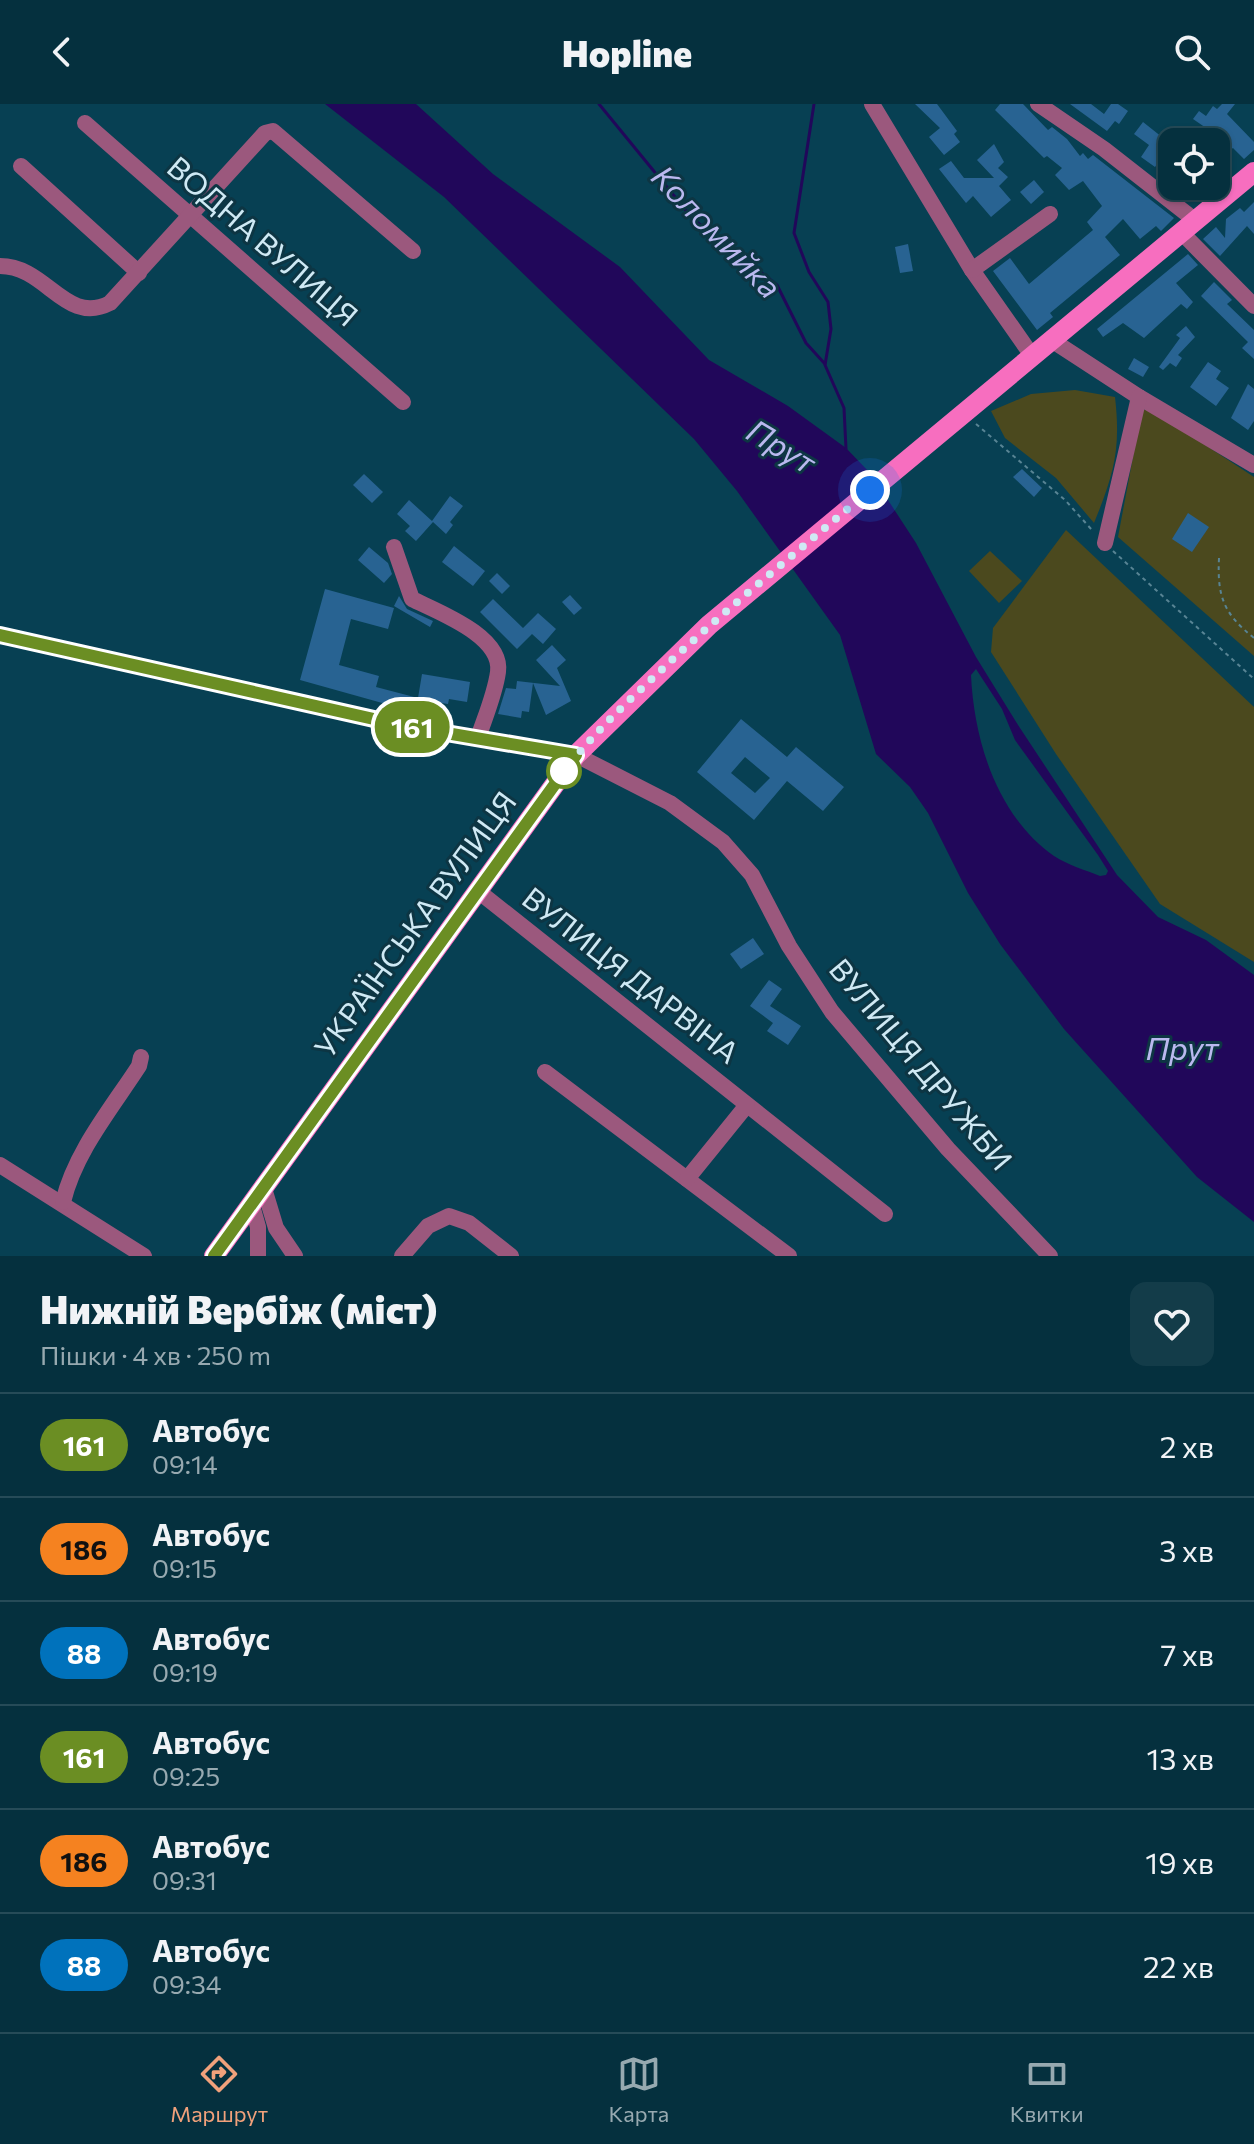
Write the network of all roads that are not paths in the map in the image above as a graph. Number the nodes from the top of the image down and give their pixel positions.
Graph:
1 (872, 104) edge
2 (1038, 104) edge
3 (85, 123) dead end
4 (21, 166) dead end
5 (1254, 172) edge
6 (1050, 214) dead end
7 (191, 218) junction
8 (1189, 227) junction
9 (413, 251) dead end
10 (0, 266) edge
11 (972, 270) junction
12 (139, 273) junction
13 (1254, 306) edge
14 (1053, 341) junction
15 (1033, 357) junction
16 (1139, 397) junction
17 (403, 402) dead end
18 (1254, 465) edge
19 (1105, 543) road end
20 (394, 547) dead end
21 (0, 635) edge
22 (478, 738) junction
23 (576, 755) junction
24 (478, 891) junction
25 (141, 1057) dead end
26 (545, 1072) dead end
27 (747, 1105) junction
28 (0, 1165) edge
29 (687, 1179) junction
30 (257, 1193) junction
31 (63, 1202) junction
32 (885, 1214) dead end
33 (144, 1256) edge
34 (214, 1256) edge
35 (258, 1256) edge
36 (295, 1256) edge
37 (402, 1256) edge
38 (511, 1256) edge
39 (789, 1256) edge
40 (1050, 1256) edge

1 - 11 street
2 - 8 street
3 - 7 street, ВОДНА ВУЛИЦЯ
4 - 12 street
5 - 8 main road
6 - 11 street
7 - 9 street
7 - 12 street
7 - 17 street, ВОДНА ВУЛИЦЯ
8 - 13 street
8 - 14 main road
10 - 12 street
11 - 15 street
14 - 15 main road
14 - 16 street
15 - 23 main road
16 - 18 street
16 - 19 street
20 - 22 street
21 - 22 street, УКРАЇНСЬКА ВУЛИЦЯ
22 - 23 street, УКРАЇНСЬКА ВУЛИЦЯ
23 - 24 main road, УКРАЇНСЬКА ВУЛИЦЯ
23 - 40 street, ВУЛИЦЯ ДРУЖБИ
24 - 27 street, ВУЛИЦЯ ДАРВІНА
24 - 30 main road, УКРАЇНСЬКА ВУЛИЦЯ
25 - 31 street
26 - 29 street
27 - 29 street, ВУЛИЦЯ ДАРВІНА
27 - 32 street, ВУЛИЦЯ ДАРВІНА
28 - 31 street
29 - 39 street
30 - 34 main road, УКРАЇНСЬКА ВУЛИЦЯ
30 - 35 street
30 - 36 street
31 - 33 street
37 - 38 street

